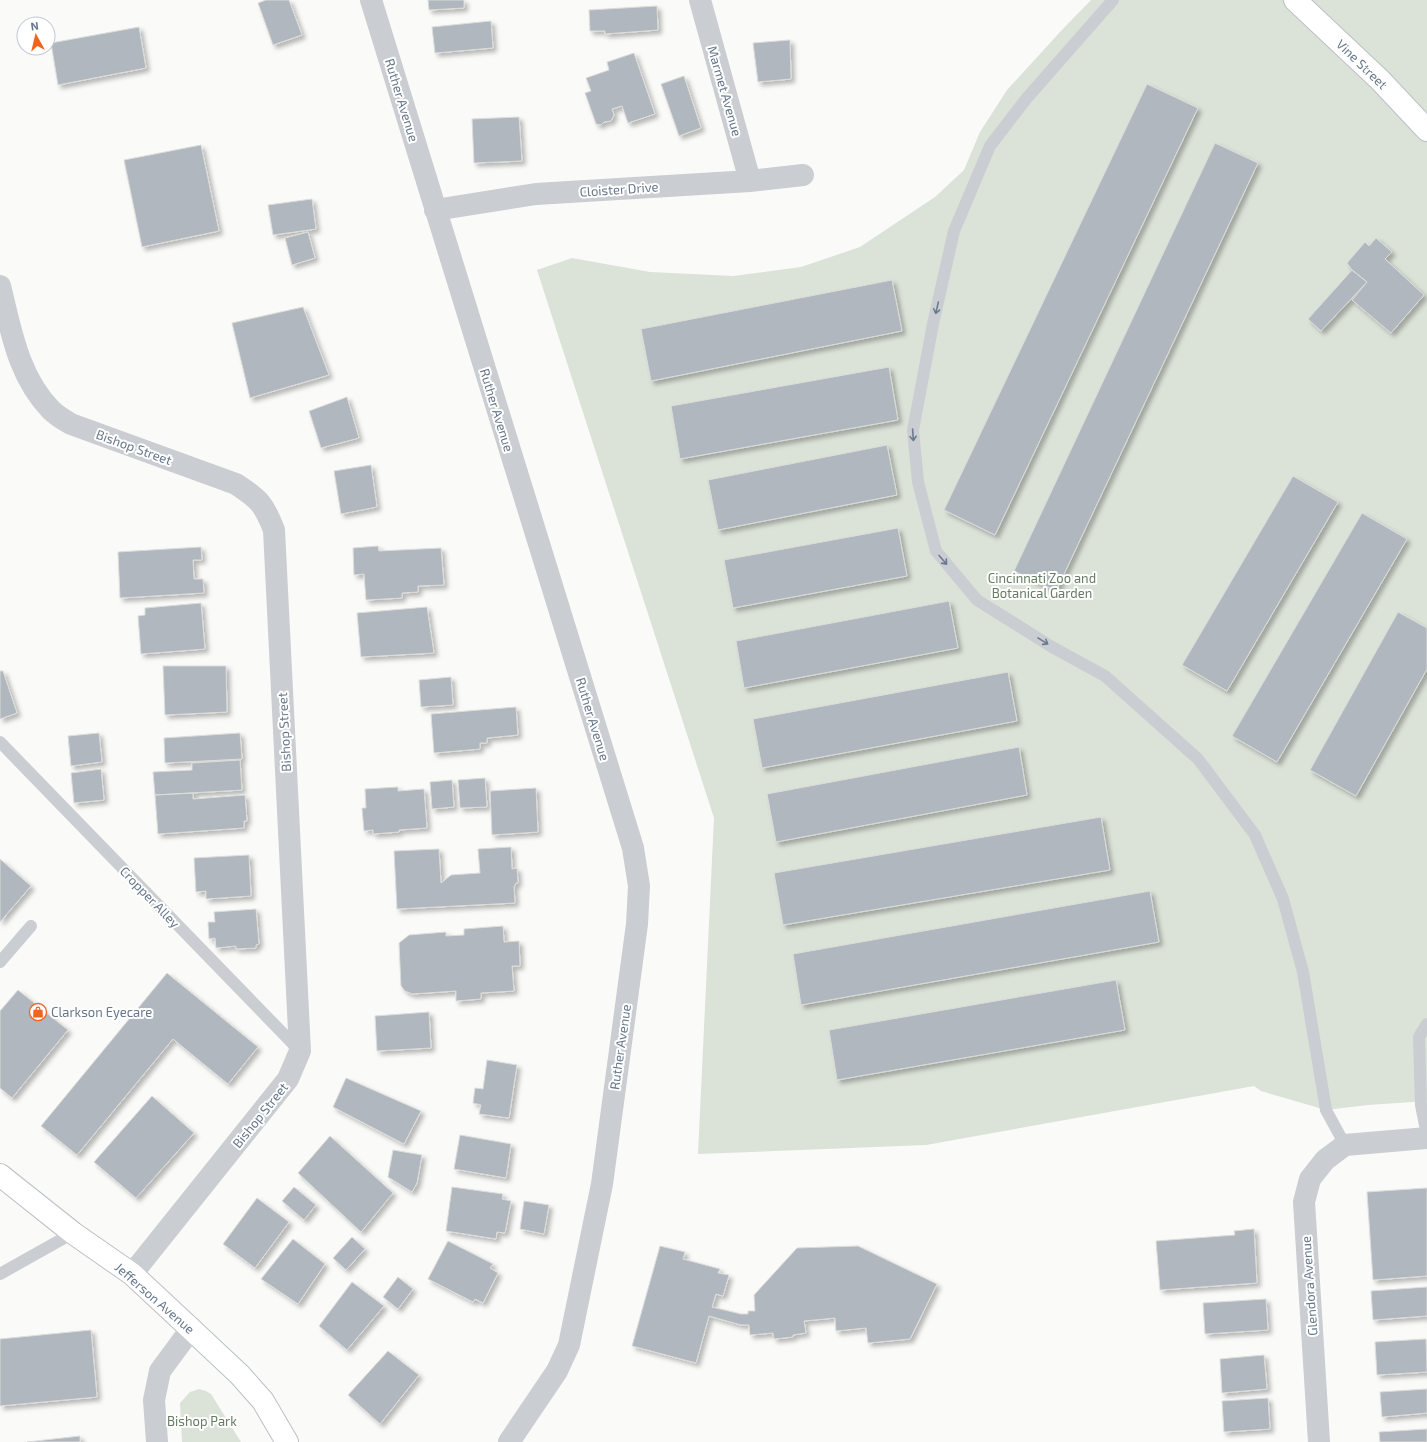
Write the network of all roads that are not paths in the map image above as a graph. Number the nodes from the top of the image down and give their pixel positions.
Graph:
1 (371, 0) edge
2 (700, 0) edge
3 (1113, 0) edge
4 (1295, 0) edge
5 (1427, 130) edge
6 (803, 175) dead end
7 (750, 181) junction
8 (435, 210) junction
9 (0, 286) edge
10 (0, 742) edge
11 (31, 926) dead end
12 (0, 962) edge
13 (1427, 1024) edge
14 (300, 1051) junction
15 (1427, 1135) edge
16 (1427, 1138) edge
17 (1345, 1145) junction
18 (0, 1175) edge
19 (73, 1233) junction
20 (0, 1274) edge
21 (132, 1274) junction
22 (191, 1329) junction
23 (157, 1442) edge
24 (287, 1442) edge
25 (509, 1442) edge
26 (1318, 1442) edge

1 - 8 street, Ruther Avenue
2 - 7 street, Marmet Avenue
3 -> 17 lane
4 - 5 street, Vine Street
6 - 7 street, Cloister Drive
7 - 8 street, Cloister Drive
8 - 25 street, Ruther Avenue
9 - 14 street, Bishop Street
10 - 14 lane, Cropper Alley
11 - 12 lane
13 - 15 lane
14 - 21 street, Bishop Street
16 - 17 street
17 - 26 street, Glendora Avenue
18 - 19 street, Jefferson Avenue
19 - 20 lane
19 - 21 street, Jefferson Avenue
21 - 22 street, Jefferson Avenue
22 - 23 street
22 - 24 street, Jefferson Avenue

